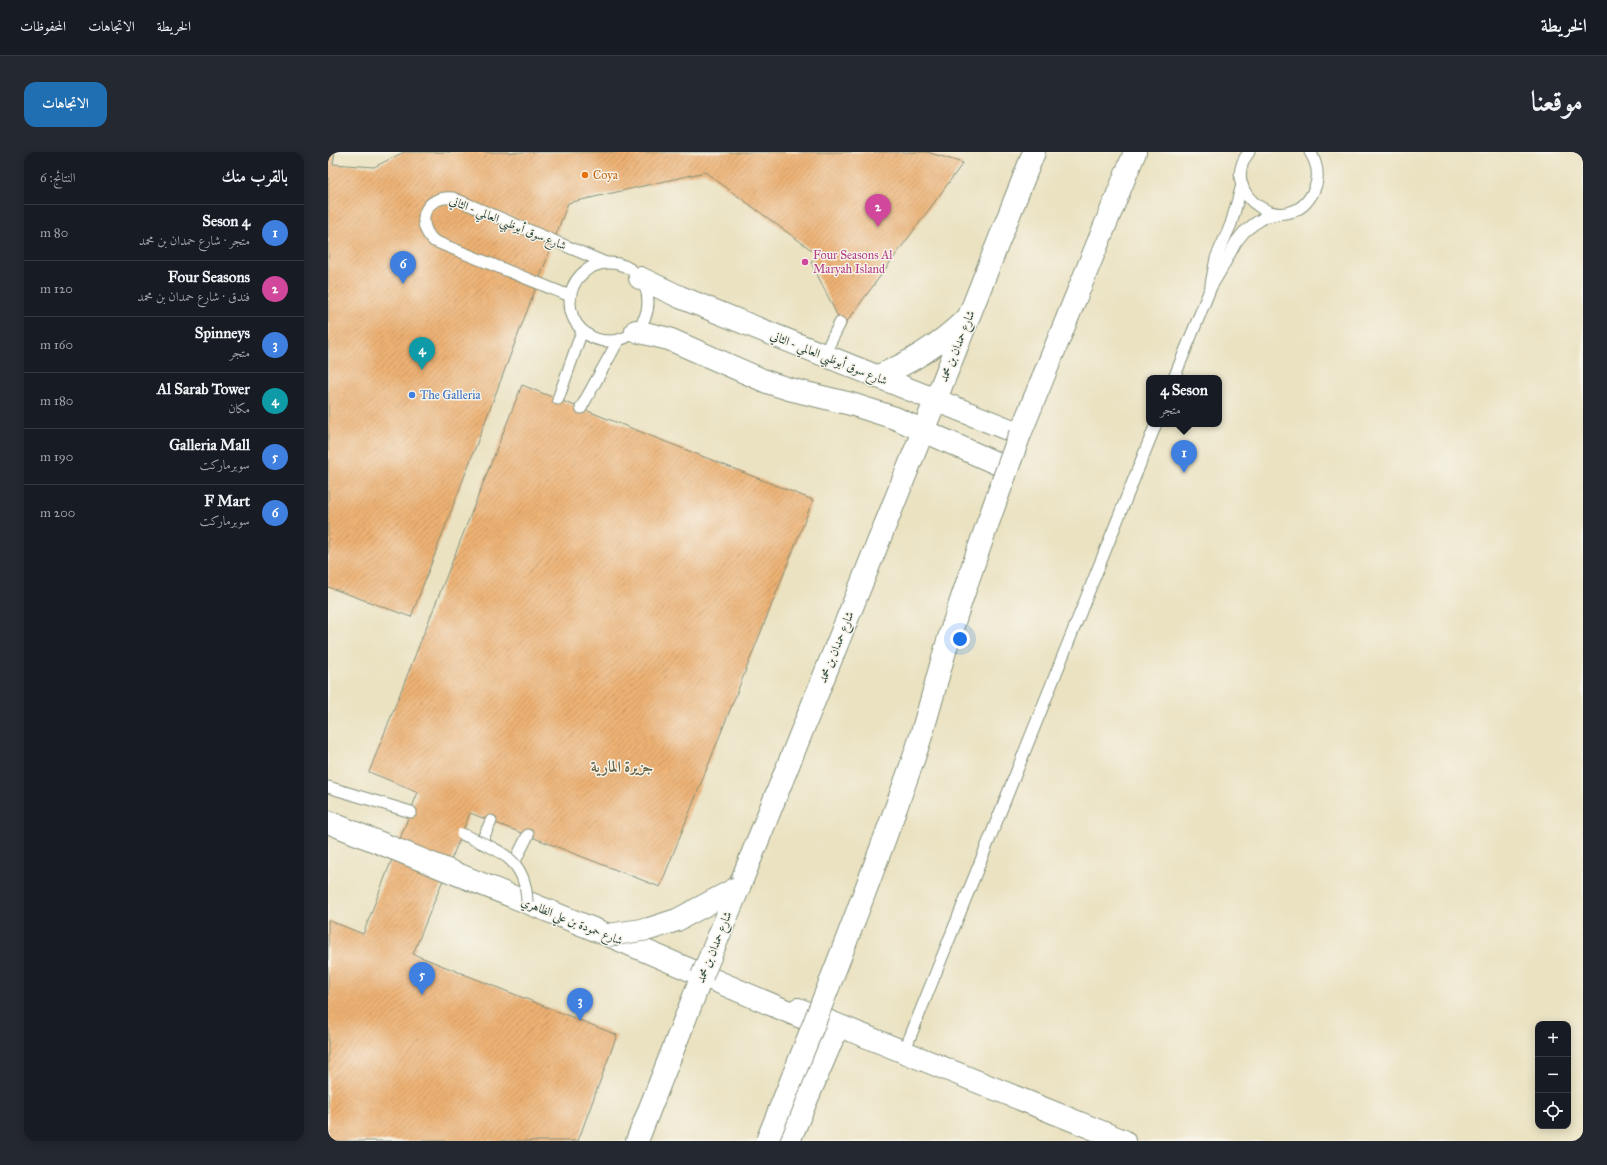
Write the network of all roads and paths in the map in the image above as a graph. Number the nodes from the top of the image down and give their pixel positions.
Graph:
1 (1034, 152) edge
2 (1135, 152) edge
3 (1249, 152) edge
4 (1310, 152) edge
5 (1242, 185) junction
6 (1277, 214) junction
7 (606, 263) junction
8 (640, 278) junction
9 (1211, 287) junction
10 (570, 296) junction
11 (968, 317) junction
12 (840, 322) dead end
13 (582, 332) junction
14 (627, 336) junction
15 (824, 355) junction
16 (1175, 375) edge
17 (876, 377) junction
18 (558, 399) dead end
19 (935, 400) junction
20 (581, 408) dead end
21 (1155, 427) edge
22 (922, 432) junction
23 (1020, 434) junction
24 (1007, 468) junction
25 (328, 787) edge
26 (411, 812) dead end
27 (328, 815) edge
28 (491, 820) dead end
29 (328, 822) edge
30 (462, 834) dead end
31 (528, 835) dead end
32 (481, 843) junction
33 (514, 863) junction
34 (739, 887) junction
35 (527, 902) junction
36 (608, 935) junction
37 (702, 976) junction
38 (815, 1023) junction
39 (838, 1026) junction
40 (904, 1052) junction
41 (637, 1141) edge
42 (767, 1141) edge
43 (789, 1141) edge
44 (1124, 1141) edge

1 - 11 main road, شارع حمدان بن محمد
2 - 23 main road
3 - 5 lane
4 - 6 lane
5 - 6 lane
5 - 9 lane
6 - 9 lane
7 - 8 lane
7 - 10 lane
7 - 10 lane, شارع سوق أبوظبي العالمي - الثاني
8 - 14 lane
8 - 15 main road, شارع سوق أبوظبي العالمي - الثاني
9 - 16 lane
10 - 13 lane
11 - 17 main road
11 - 19 main road, شارع حمدان بن محمد
12 - 15 lane
13 - 14 lane
13 - 18 lane
14 - 20 lane
14 - 22 main road
15 - 17 main road, شارع سوق أبوظبي العالمي - الثاني
17 - 19 main road, شارع سوق أبوظبي العالمي - الثاني
19 - 22 main road, شارع حمدان بن محمد
19 - 23 main road, شارع سوق أبوظبي العالمي - الثاني
21 - 40 lane
22 - 24 main road
22 - 34 main road, شارع حمدان بن محمد
23 - 24 main road, bridge
24 - 38 main road, bridge
25 - 26 lane
27 - 39 main road
28 - 32 lane
29 - 35 main road, شارع حمودة بن علي الظاهري
30 - 32 lane, bridge
31 - 33 lane
32 - 33 lane, bridge
33 - 35 lane, bridge
34 - 36 main road, bridge
34 - 37 main road, شارع حمدان بن محمد, bridge
35 - 36 main road, شارع حمودة بن علي الظاهري
36 - 37 main road, شارع حمودة بن علي الظاهري
37 - 38 main road, شارع حمودة بن علي الظاهري
37 - 41 main road, شارع حمدان بن محمد
38 - 42 main road, bridge
39 - 40 main road
39 - 43 main road
40 - 44 main road

